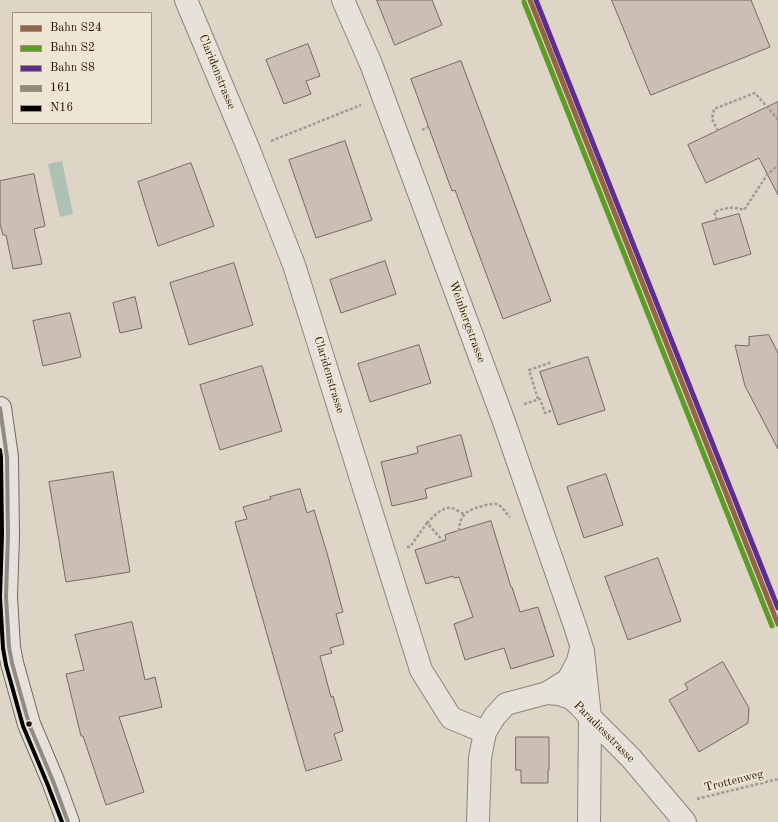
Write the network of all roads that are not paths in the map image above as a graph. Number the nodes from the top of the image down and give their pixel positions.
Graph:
1 (186, 0) edge
2 (343, 0) edge
3 (0, 408) edge
4 (581, 647) junction
5 (548, 693) junction
6 (590, 717) junction
7 (485, 732) junction
8 (68, 822) edge
9 (478, 822) edge
10 (589, 822) edge
11 (685, 822) edge

1 - 7 street, Claridenstrasse
2 - 4 street, Weinbergstrasse
3 - 8 street
4 - 5 street
4 - 6 street, Weinbergstrasse
5 - 6 street, Paradiesstrasse
5 - 7 street, Paradiesstrasse
6 - 10 street, Weinbergstrasse
6 - 11 street, Paradiesstrasse
7 - 9 street, Paradiesstrasse

